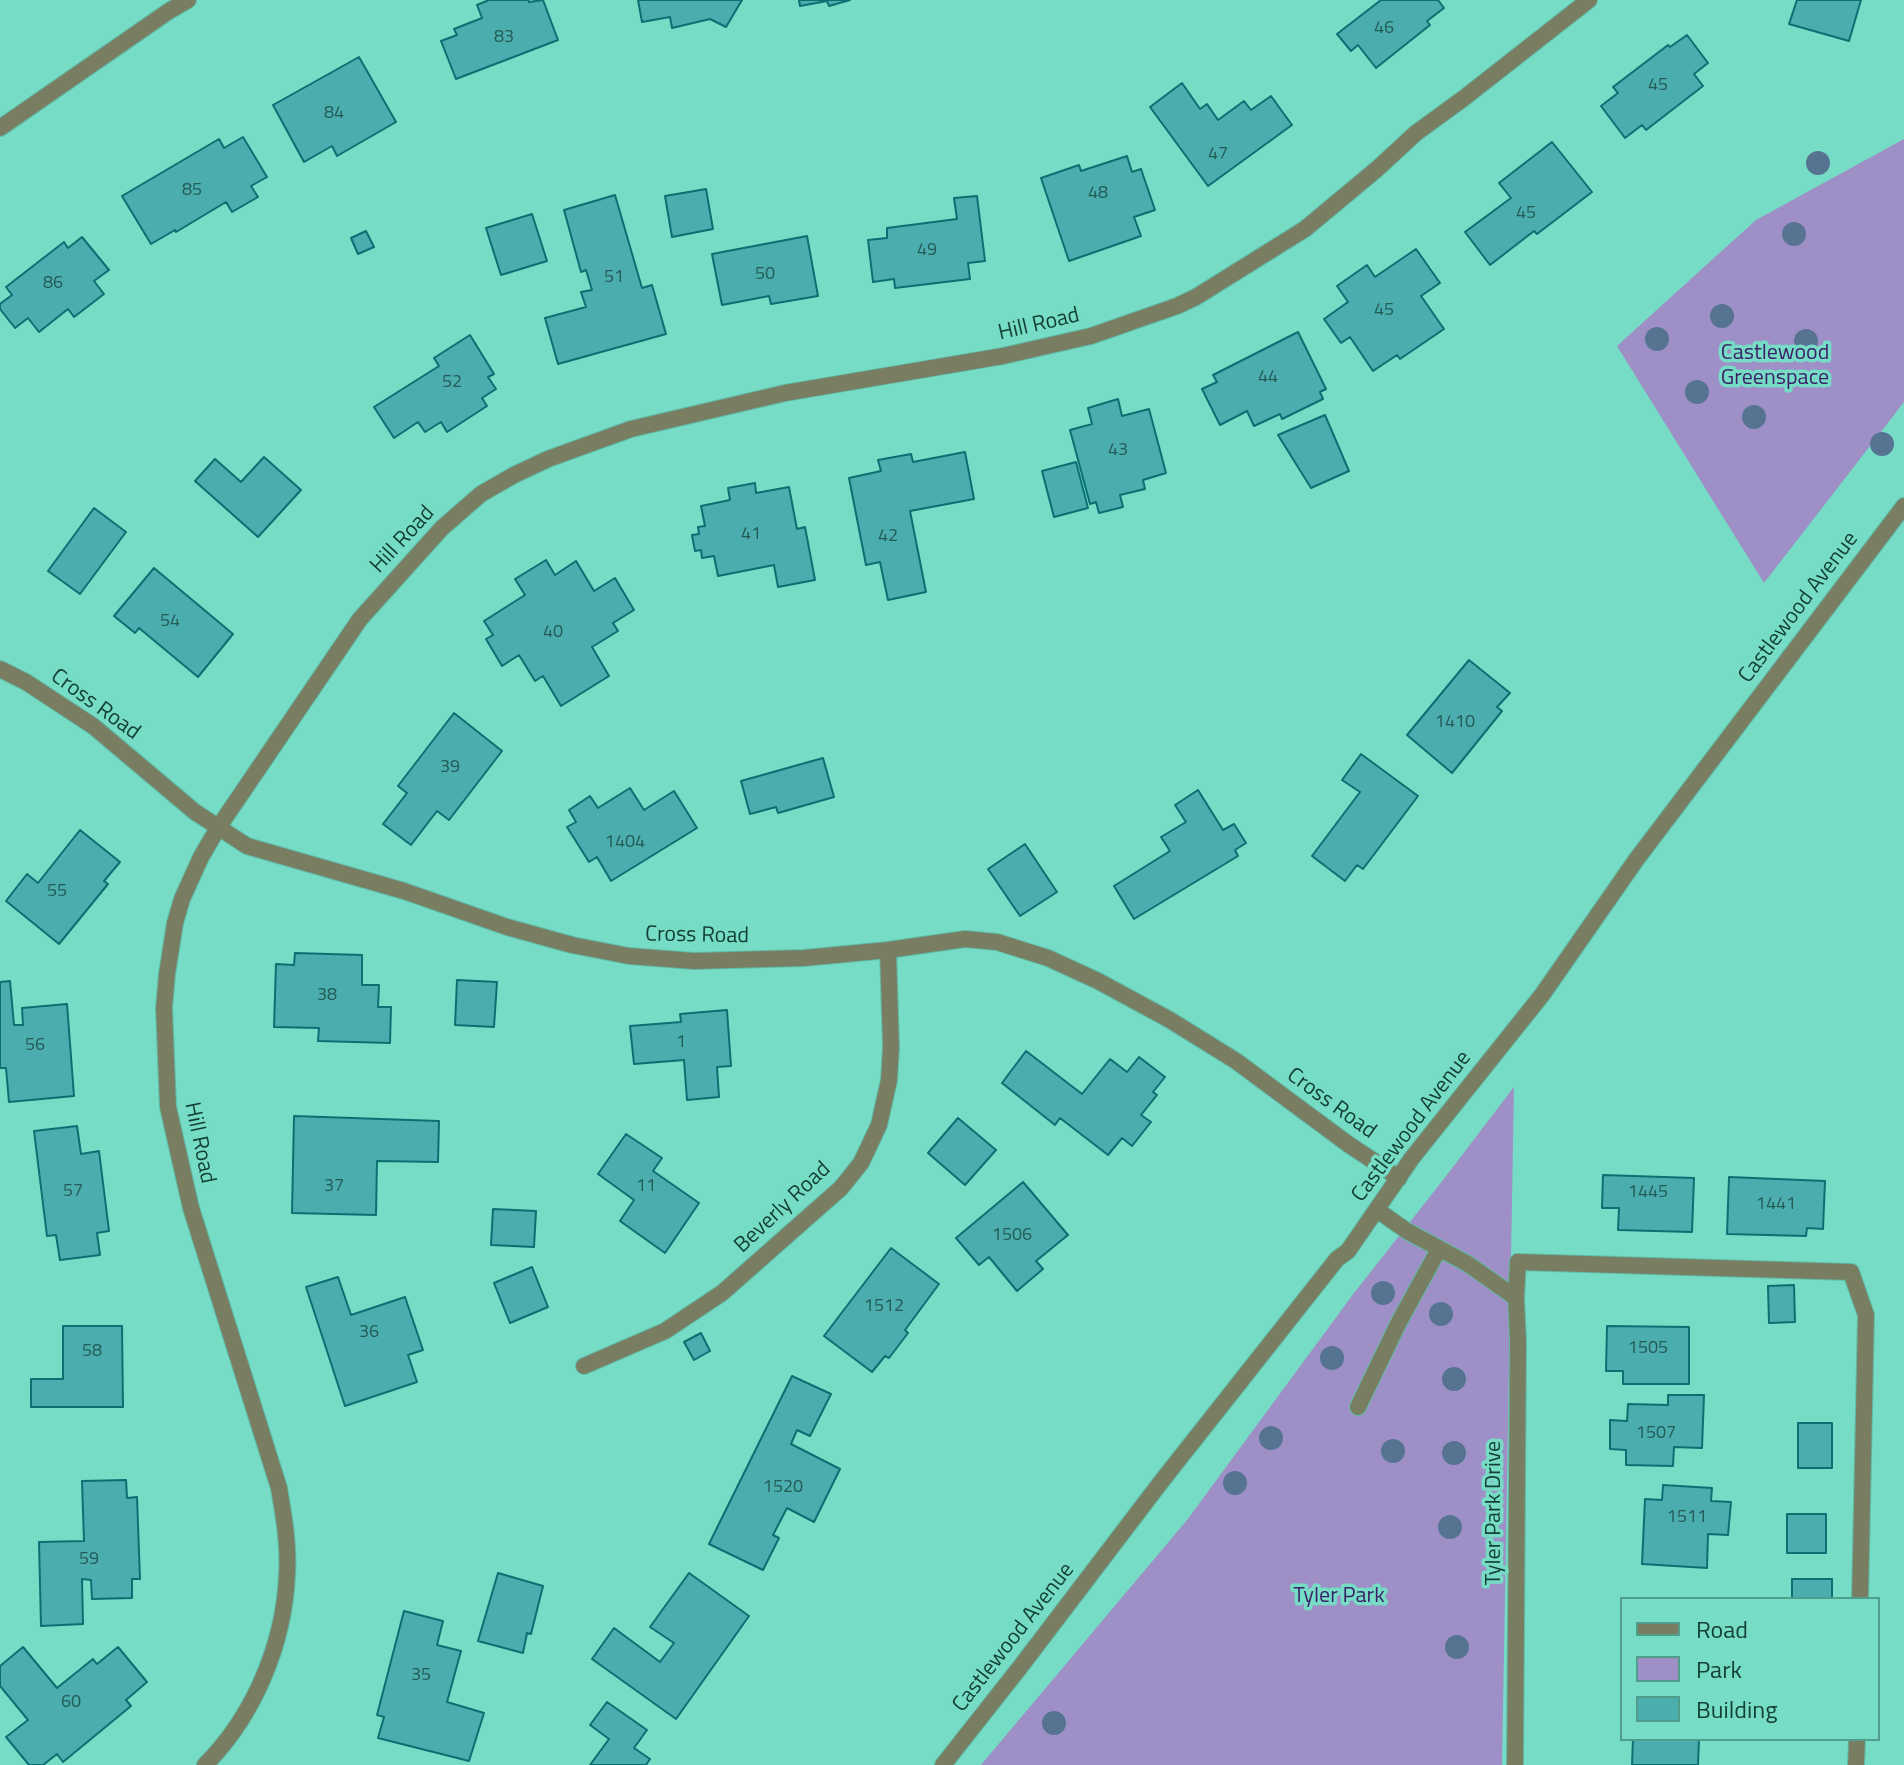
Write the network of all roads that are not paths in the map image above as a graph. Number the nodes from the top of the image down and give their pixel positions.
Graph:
1 (188, 0) edge
2 (1589, 0) edge
3 (0, 128) edge
4 (1904, 506) edge
5 (0, 669) edge
6 (218, 828) junction
7 (888, 950) junction
8 (1399, 1178) junction
9 (1377, 1210) junction
10 (1439, 1249) junction
11 (1516, 1298) junction
12 (584, 1366) dead end
13 (1358, 1407) dead end
14 (1860, 1597) edge
15 (1857, 1741) edge
16 (205, 1765) edge
17 (943, 1765) edge
18 (1515, 1765) edge
19 (1856, 1765) edge

1 - 3 street
2 - 6 street, Hill Road
4 - 8 street, Castlewood Avenue
5 - 6 street, Cross Road
6 - 7 street, Cross Road
6 - 16 street, Hill Road
7 - 8 street, Cross Road
7 - 12 street, Beverly Road
8 - 9 street, Castlewood Avenue
9 - 10 street
9 - 17 street, Castlewood Avenue
10 - 11 street
10 - 13 street
11 - 14 street, Tyler Park Drive
11 - 18 street, Tyler Park Drive
15 - 19 street

